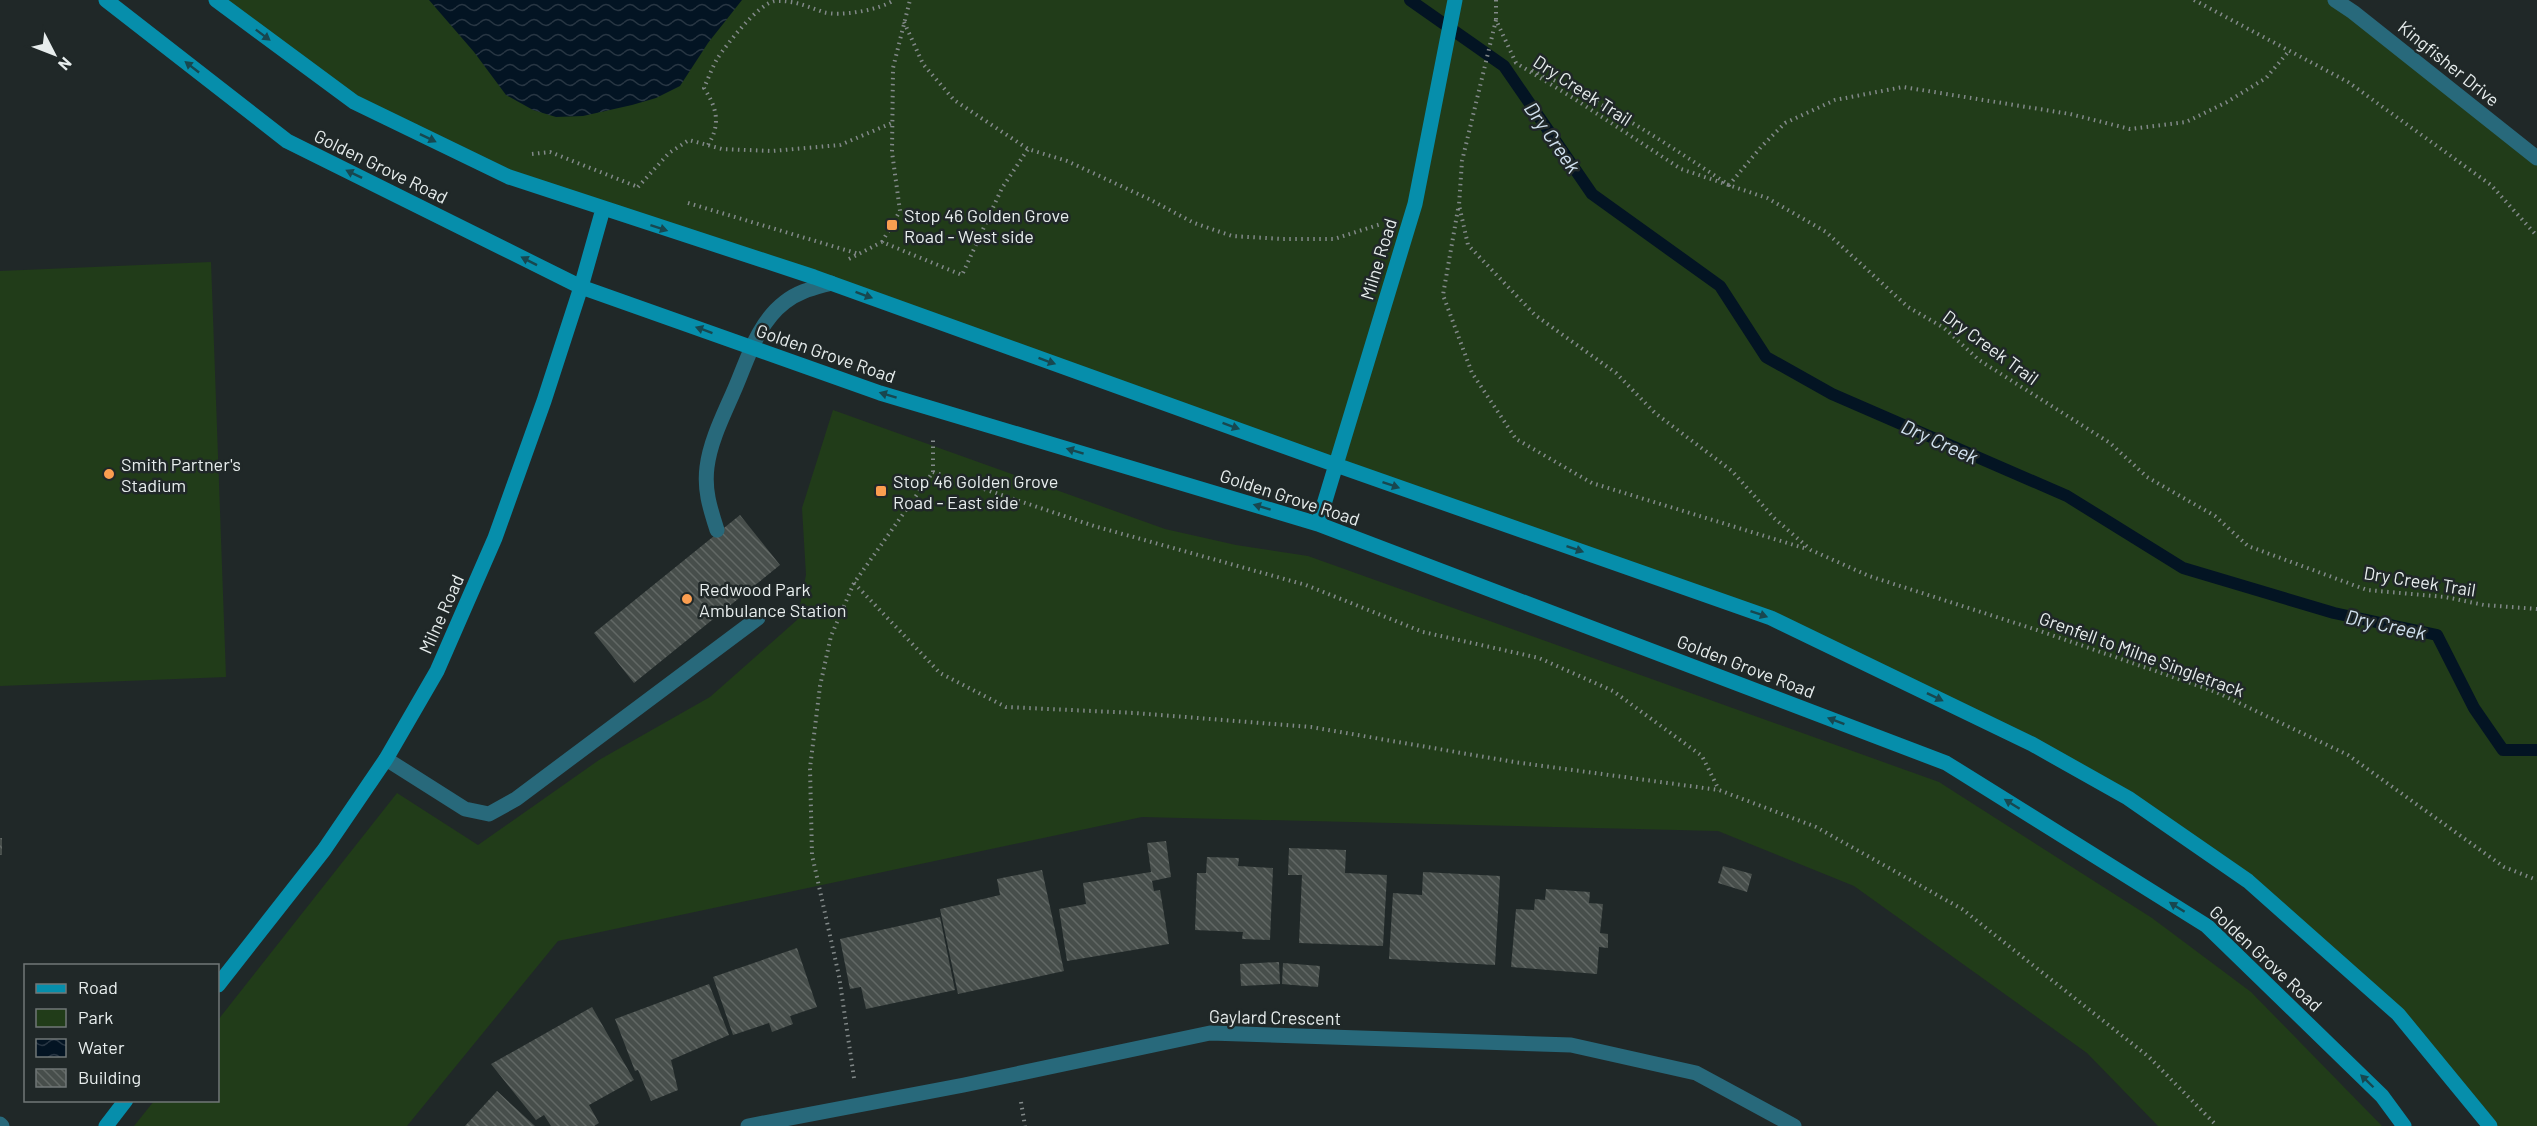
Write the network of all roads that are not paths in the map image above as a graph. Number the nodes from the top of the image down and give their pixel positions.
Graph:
1 (106, 0) edge
2 (216, 0) edge
3 (1455, 0) edge
4 (2335, 0) edge
5 (2537, 158) edge
6 (603, 209) junction
7 (831, 283) junction
8 (581, 287) junction
9 (751, 347) junction
10 (1336, 465) junction
11 (1318, 524) junction
12 (717, 530) dead end
13 (758, 618) dead end
14 (386, 759) junction
15 (219, 984) edge
16 (125, 1102) edge
17 (106, 1126) edge
18 (748, 1126) edge
19 (1794, 1126) edge
20 (2404, 1126) edge
21 (2490, 1126) edge

8 -> 1 main road, Golden Grove Road
2 -> 6 main road
3 - 10 main road, Milne Road
4 - 5 street, Kingfisher Drive
6 -> 7 main road
6 - 8 main road, Milne Road
7 - 9 street
7 -> 10 main road
9 -> 8 main road, Golden Grove Road
8 - 14 main road, Milne Road
11 -> 9 main road, Golden Grove Road
9 - 12 street
10 - 11 main road, Milne Road
10 -> 21 main road
20 -> 11 main road, Golden Grove Road
13 - 14 street
14 - 15 main road, Milne Road
16 - 17 main road
18 - 19 street, Gaylard Crescent

